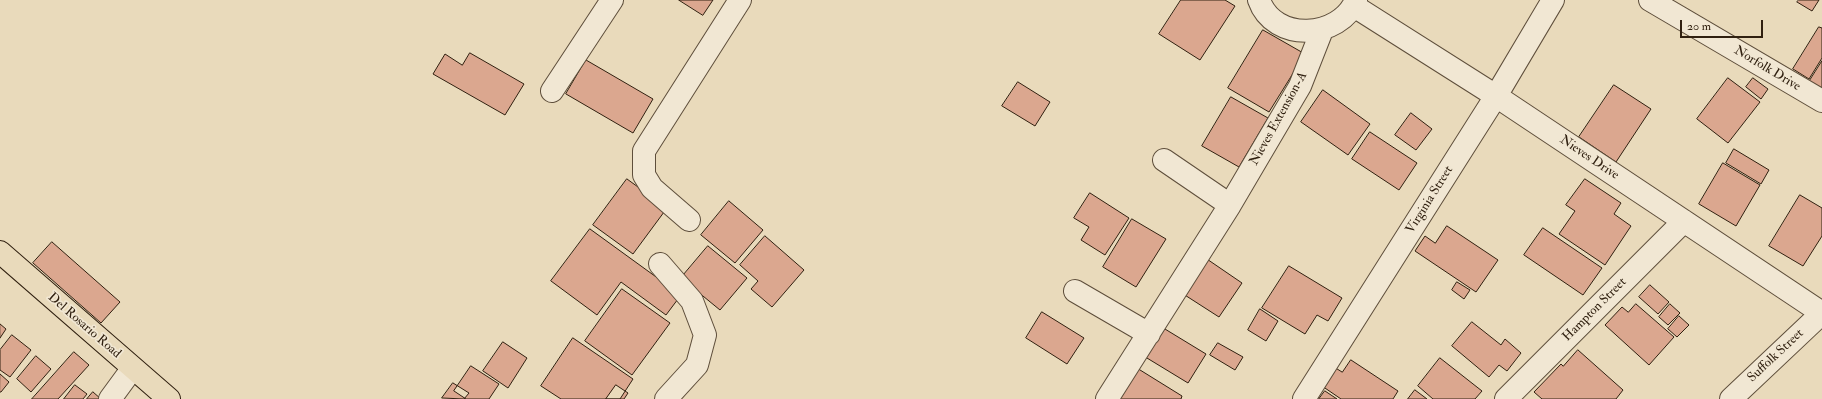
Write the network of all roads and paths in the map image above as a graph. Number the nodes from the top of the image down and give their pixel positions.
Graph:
1 (740, 0) edge
2 (1260, 0) edge
3 (1553, 0) edge
4 (1650, 0) edge
5 (604, 3) edge
6 (1355, 3) edge
7 (1322, 30) junction
8 (552, 91) dead end
9 (1496, 96) junction
10 (1822, 101) edge
11 (1164, 160) dead end
12 (1230, 205) junction
13 (689, 220) dead end
14 (1684, 221) junction
15 (0, 252) edge
16 (660, 264) dead end
17 (1075, 291) dead end
18 (1822, 313) edge
19 (1149, 334) junction
20 (132, 369) junction
21 (110, 399) edge
22 (169, 399) edge
23 (666, 399) edge
24 (1107, 399) edge
25 (1304, 399) edge
26 (1506, 399) edge
27 (1731, 399) edge

1 - 13 street
2 - 7 street, Nieves Drive
3 - 9 street, Virginia Street
4 - 10 street, Norfolk Drive
5 - 8 street
6 - 7 street, Nieves Drive
6 - 9 street, Nieves Drive
7 - 12 street, Nieves Extension-A
9 - 14 street, Nieves Drive
9 - 25 street, Virginia Street
11 - 12 street
12 - 19 street, Nieves Extension-A
14 - 18 street, Nieves Drive
14 - 26 street, Hampton Street
15 - 20 main road, Del Rosario Road
16 - 23 street
17 - 19 street
18 - 27 street, Suffolk Street
19 - 24 street, Nieves Extension-A
20 - 21 street
20 - 22 main road, Del Rosario Road

